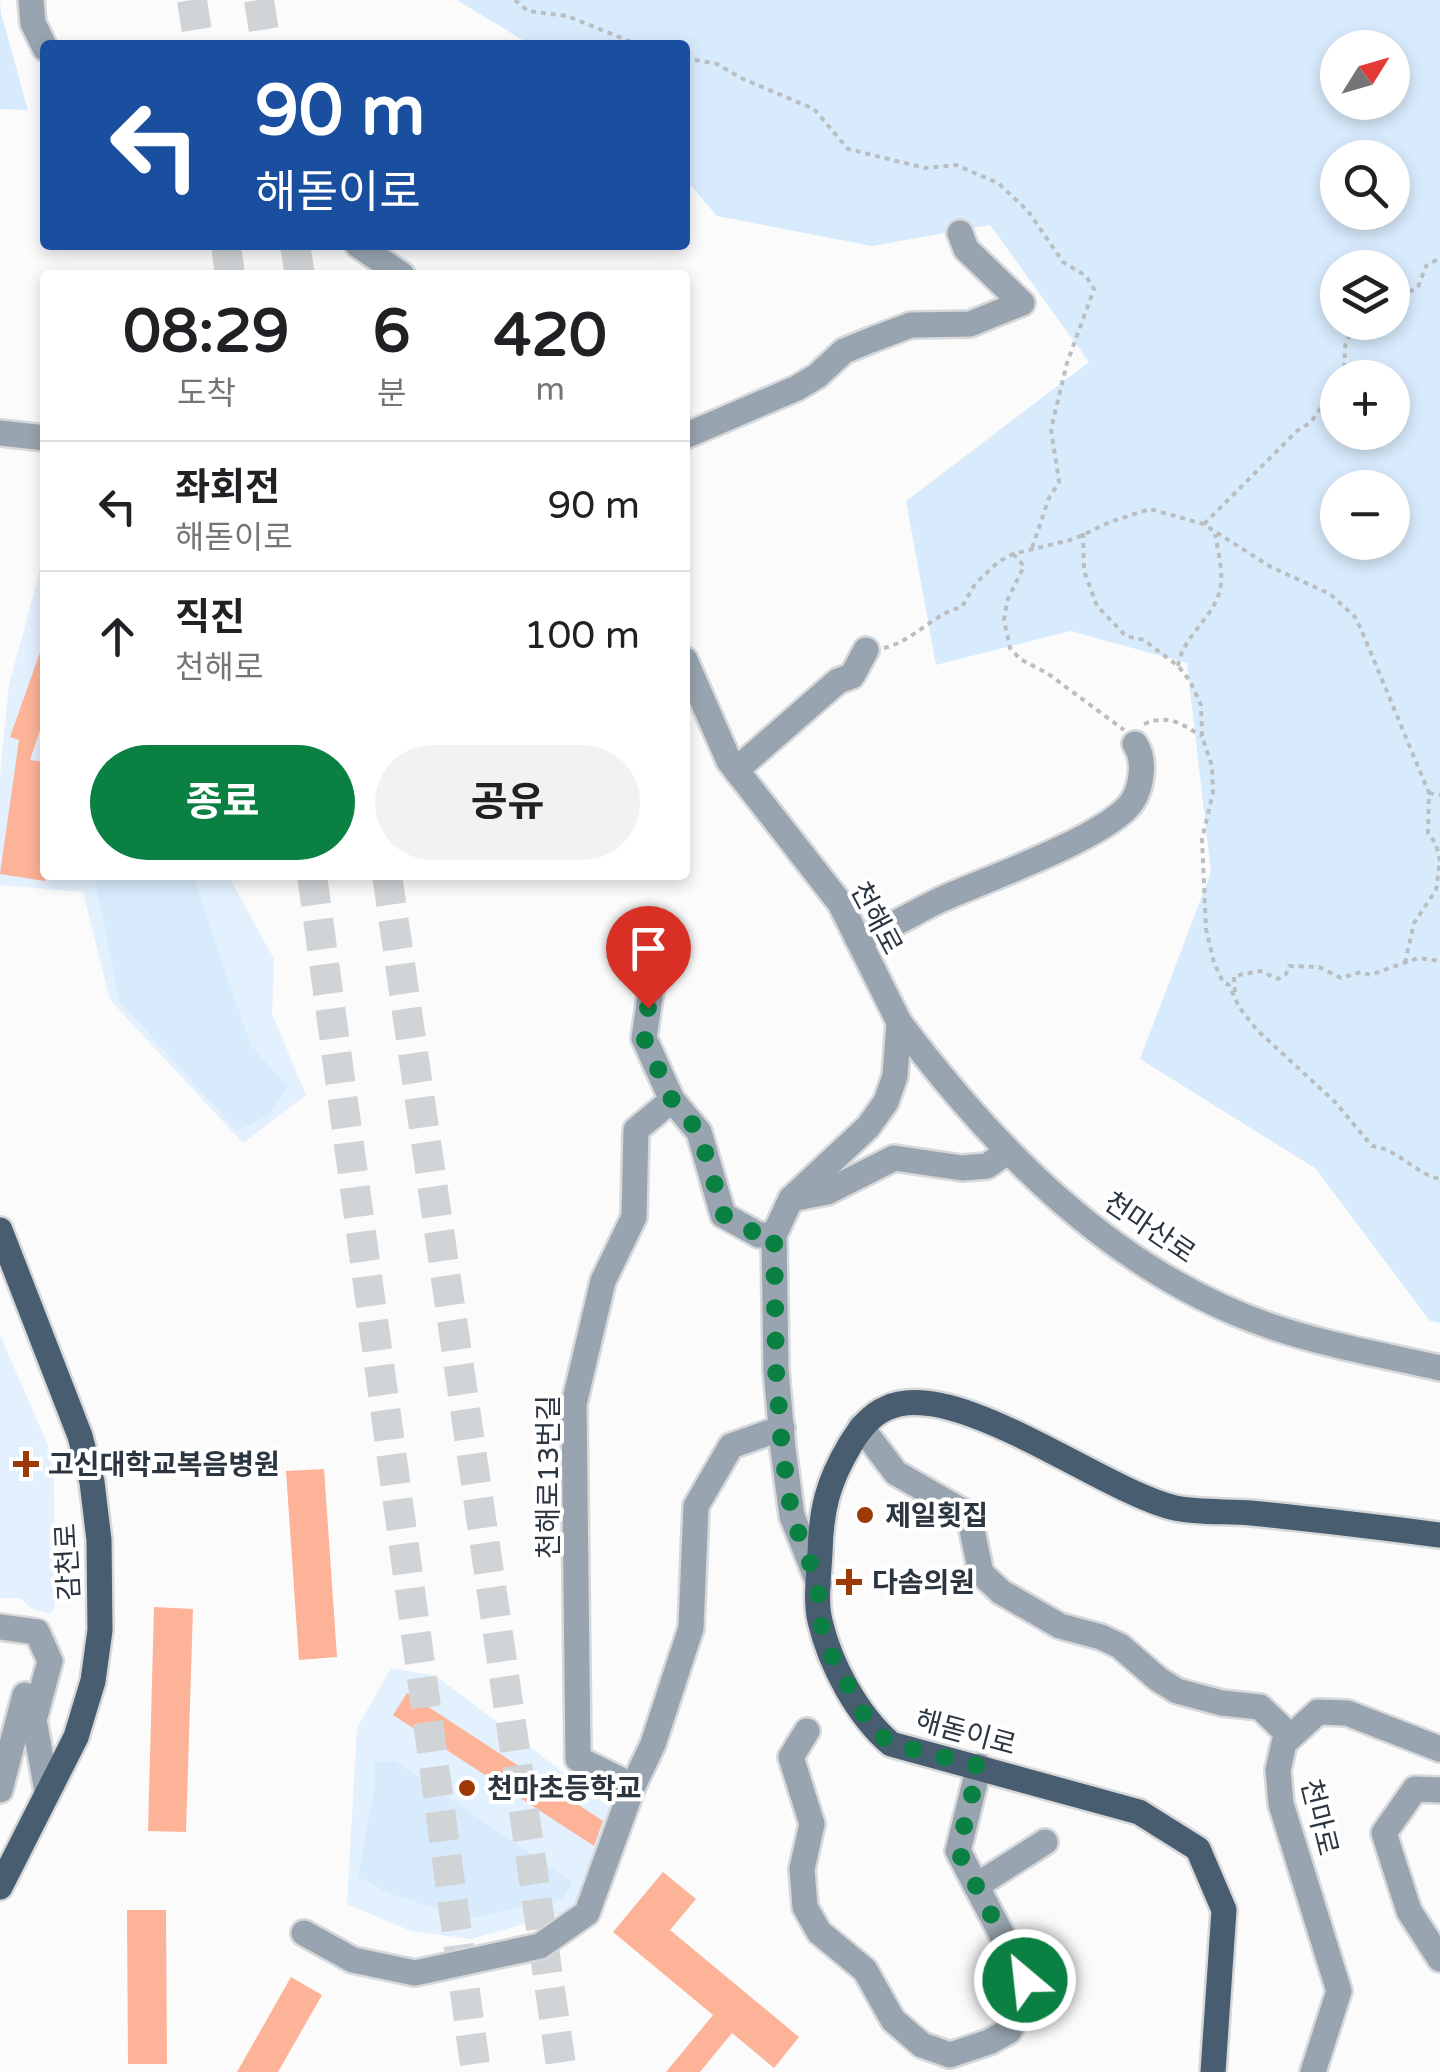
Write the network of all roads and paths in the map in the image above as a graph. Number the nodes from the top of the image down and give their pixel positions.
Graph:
1 (30, 0) edge
2 (515, 0) edge
3 (41, 40) edge
4 (627, 40) edge
5 (960, 233) dead end
6 (365, 250) edge
7 (1440, 258) edge
8 (395, 270) edge
9 (1410, 292) edge
10 (1320, 409) edge
11 (0, 433) edge
12 (690, 434) edge
13 (40, 437) edge
14 (1203, 524) junction
15 (1083, 533) junction
16 (1216, 534) junction
17 (1013, 554) junction
18 (866, 650) joint
19 (1178, 666) junction
20 (690, 671) edge
21 (1202, 736) junction
22 (1135, 744) junction
23 (736, 770) junction
24 (1429, 793) junction
25 (1440, 795) edge
26 (1440, 832) edge
27 (1428, 833) junction
28 (856, 938) junction
29 (657, 948) dead end
30 (1440, 961) edge
31 (1406, 962) junction
32 (1234, 997) junction
33 (899, 1022) junction
34 (672, 1100) junction
35 (1006, 1152) junction
36 (1440, 1179) edge
37 (792, 1199) junction
38 (0, 1230) edge
39 (774, 1234) junction
40 (1440, 1368) edge
41 (861, 1427) junction
42 (782, 1428) junction
43 (1440, 1534) edge
44 (818, 1584) junction
45 (4, 1627) edge
46 (807, 1731) dead end
47 (1290, 1736) junction
48 (1440, 1749) edge
49 (979, 1766) junction
50 (633, 1786) junction
51 (0, 1790) edge
52 (1440, 1790) edge
53 (47, 1791) junction
54 (1045, 1842) dead end
55 (0, 1886) edge
56 (976, 1886) junction
57 (304, 1933) dead end
58 (1440, 1958) edge
59 (1213, 2072) edge
60 (1313, 2072) edge

1 - 3 street
2 - 4 path
5 - 12 street
6 - 8 street
7 - 9 path
10 - 14 path
11 - 13 street
14 - 15 path
14 - 16 path
15 - 17 path
15 - 19 path
16 - 19 path
16 - 24 path
17 - 18 path
17 - 22 path
18 - 23 street
19 - 21 path
20 - 23 street, 천해로
21 - 22 path
21 - 32 path
22 - 28 street
23 - 28 street, 천해로
24 - 25 path
24 - 27 path
26 - 27 path
27 - 31 path
28 - 33 street, 천해로
29 - 34 street
30 - 31 path
31 - 32 path
32 - 36 path
33 - 35 street, 천마산로
33 - 37 street
34 - 39 street
34 - 50 street, 천해로13번길
35 - 37 street
35 - 40 street, 천마산로
37 - 39 street
38 - 53 main road, 감천로
39 - 42 street
41 - 43 main road
41 - 44 main road, 해돋이로
41 - 47 street
42 - 44 street
42 - 50 street
44 - 49 main road, 해돋이로
45 - 51 street
45 - 53 street
46 - 56 street
47 - 48 street
47 - 60 street, 천마로
49 - 56 street
49 - 59 main road, 해돋이로
50 - 57 street
52 - 58 street
53 - 55 main road, 감천로
54 - 56 street

